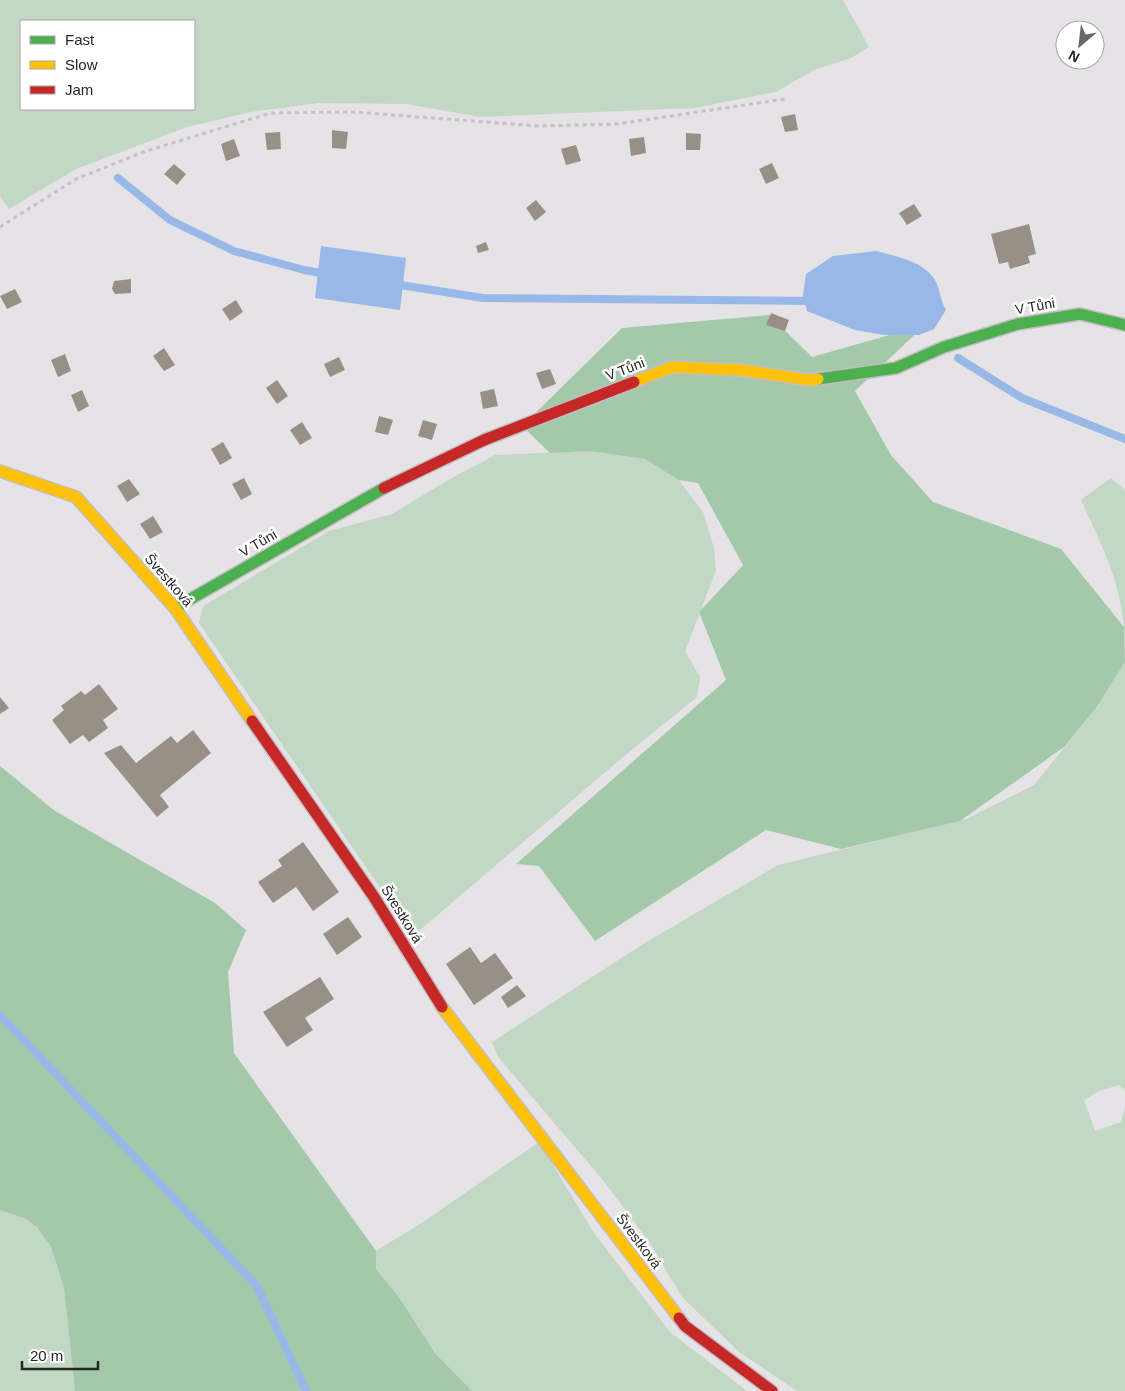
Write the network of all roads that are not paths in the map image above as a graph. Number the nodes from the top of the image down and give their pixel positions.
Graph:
1 (1125, 325) edge
2 (0, 470) edge
3 (175, 608) junction
4 (772, 1391) edge

1 - 3 street, V Tůni
2 - 3 street, Švestková
3 - 4 street, Švestková

